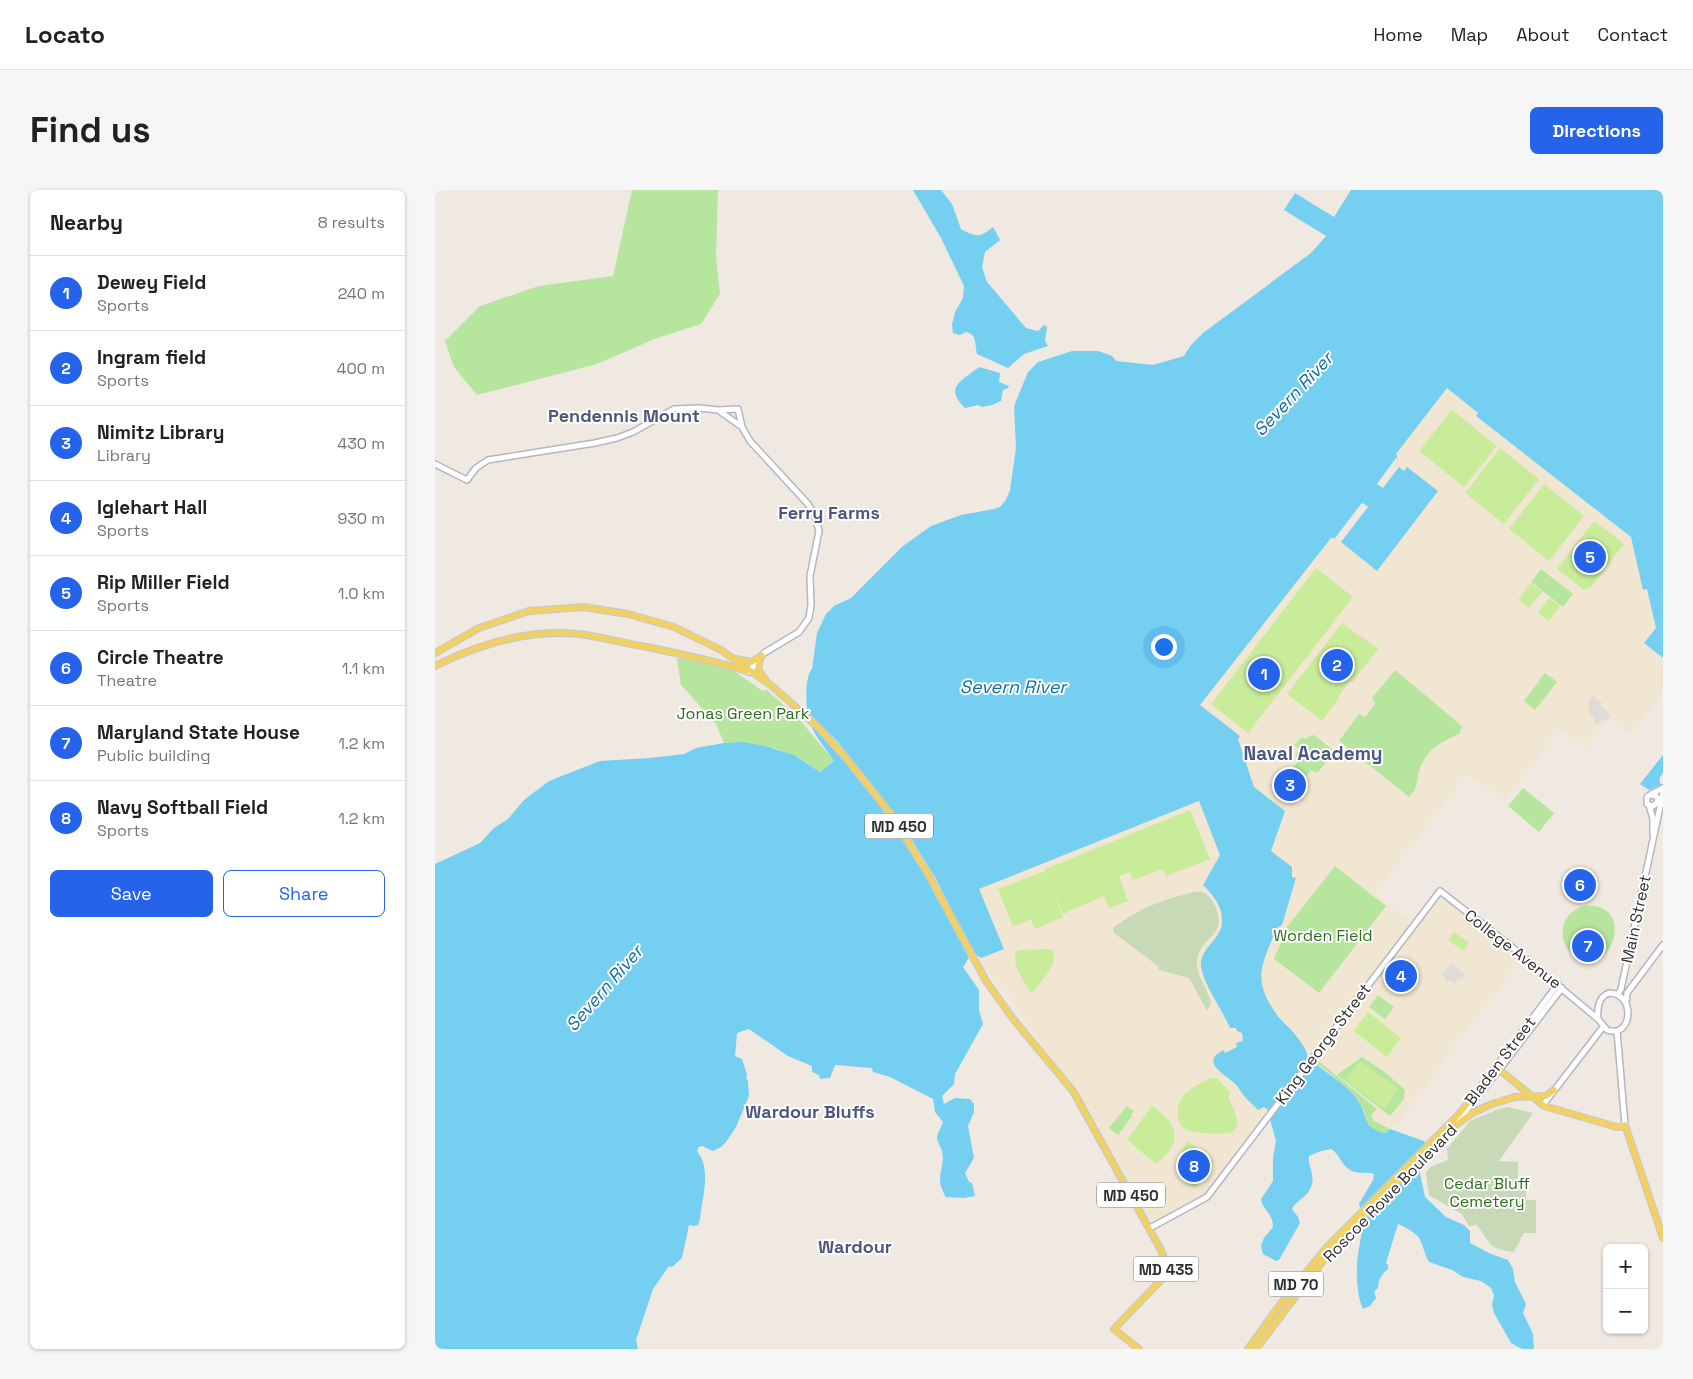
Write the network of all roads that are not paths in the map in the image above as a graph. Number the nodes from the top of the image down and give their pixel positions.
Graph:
1 (718, 410) junction
2 (742, 427) junction
3 (435, 464) edge
4 (435, 653) edge
5 (762, 655) junction
6 (733, 657) junction
7 (435, 666) edge
8 (749, 672) junction
9 (770, 685) junction
10 (1663, 788) edge
11 (1650, 794) junction
12 (1660, 800) edge
13 (1649, 805) junction
14 (1653, 842) junction
15 (1440, 892) joint
16 (1663, 945) edge
17 (1560, 986) junction
18 (1618, 994) junction
19 (1599, 1002) junction
20 (1627, 1004) junction
21 (1585, 1007) junction
22 (1598, 1019) junction
23 (1603, 1027) junction
24 (1617, 1031) junction
25 (1497, 1069) junction
26 (1554, 1090) junction
27 (1531, 1096) junction
28 (1543, 1105) junction
29 (1625, 1125) junction
30 (1450, 1129) junction
31 (1440, 1136) junction
32 (1351, 1225) junction
33 (1149, 1228) junction
34 (1663, 1238) edge
35 (1125, 1318) junction
36 (1131, 1343) junction
37 (1139, 1349) edge
38 (1248, 1349) edge
39 (1256, 1349) edge

1 - 2 main road
1 - 2 main road
1 - 3 main road
2 - 5 main road
4 - 6 main road, MD 450
5 - 6 main road
5 - 8 main road
5 - 9 main road
6 - 8 main road, MD 450
7 - 8 main road, MD 450
8 - 9 main road, MD 450
9 - 33 main road, MD 450
10 - 11 main road
11 - 12 main road
11 - 13 main road, Main Street
12 - 13 main road
12 - 14 main road, Main Street
13 - 14 main road, Main Street
14 - 18 main road, Main Street
15 - 17 main road, College Avenue / MD 450
15 - 33 main road, King George Street / MD 450
16 - 20 main road
17 - 21 main road, College Avenue / MD 450
17 - 25 main road, Bladen Street / MD 70
18 - 19 main road
18 - 20 main road
19 - 21 main road
19 - 22 main road
20 - 24 main road
21 - 22 main road, College Avenue / MD 450
22 - 23 main road, MD 450
23 - 24 main road
23 - 26 main road
24 - 29 main road
25 - 27 main road
25 - 30 main road, Bladen Street / MD 70
25 - 31 main road, Bladen Street / MD 70
26 - 27 main road, Roscoe Rowe Boulevard
26 - 28 main road
27 - 28 main road
27 - 30 main road, Roscoe Rowe Boulevard
28 - 29 main road
29 - 34 main road
30 - 31 main road, Roscoe Rowe Boulevard / MD 70
31 - 32 main road, Roscoe Rowe Boulevard / MD 70
32 - 38 main road, Roscoe Rowe Boulevard / MD 70
32 - 39 main road, Roscoe Rowe Boulevard / MD 70
33 - 35 main road, MD 435
35 - 36 main road
35 - 36 main road, MD 435
36 - 37 main road, MD 435

